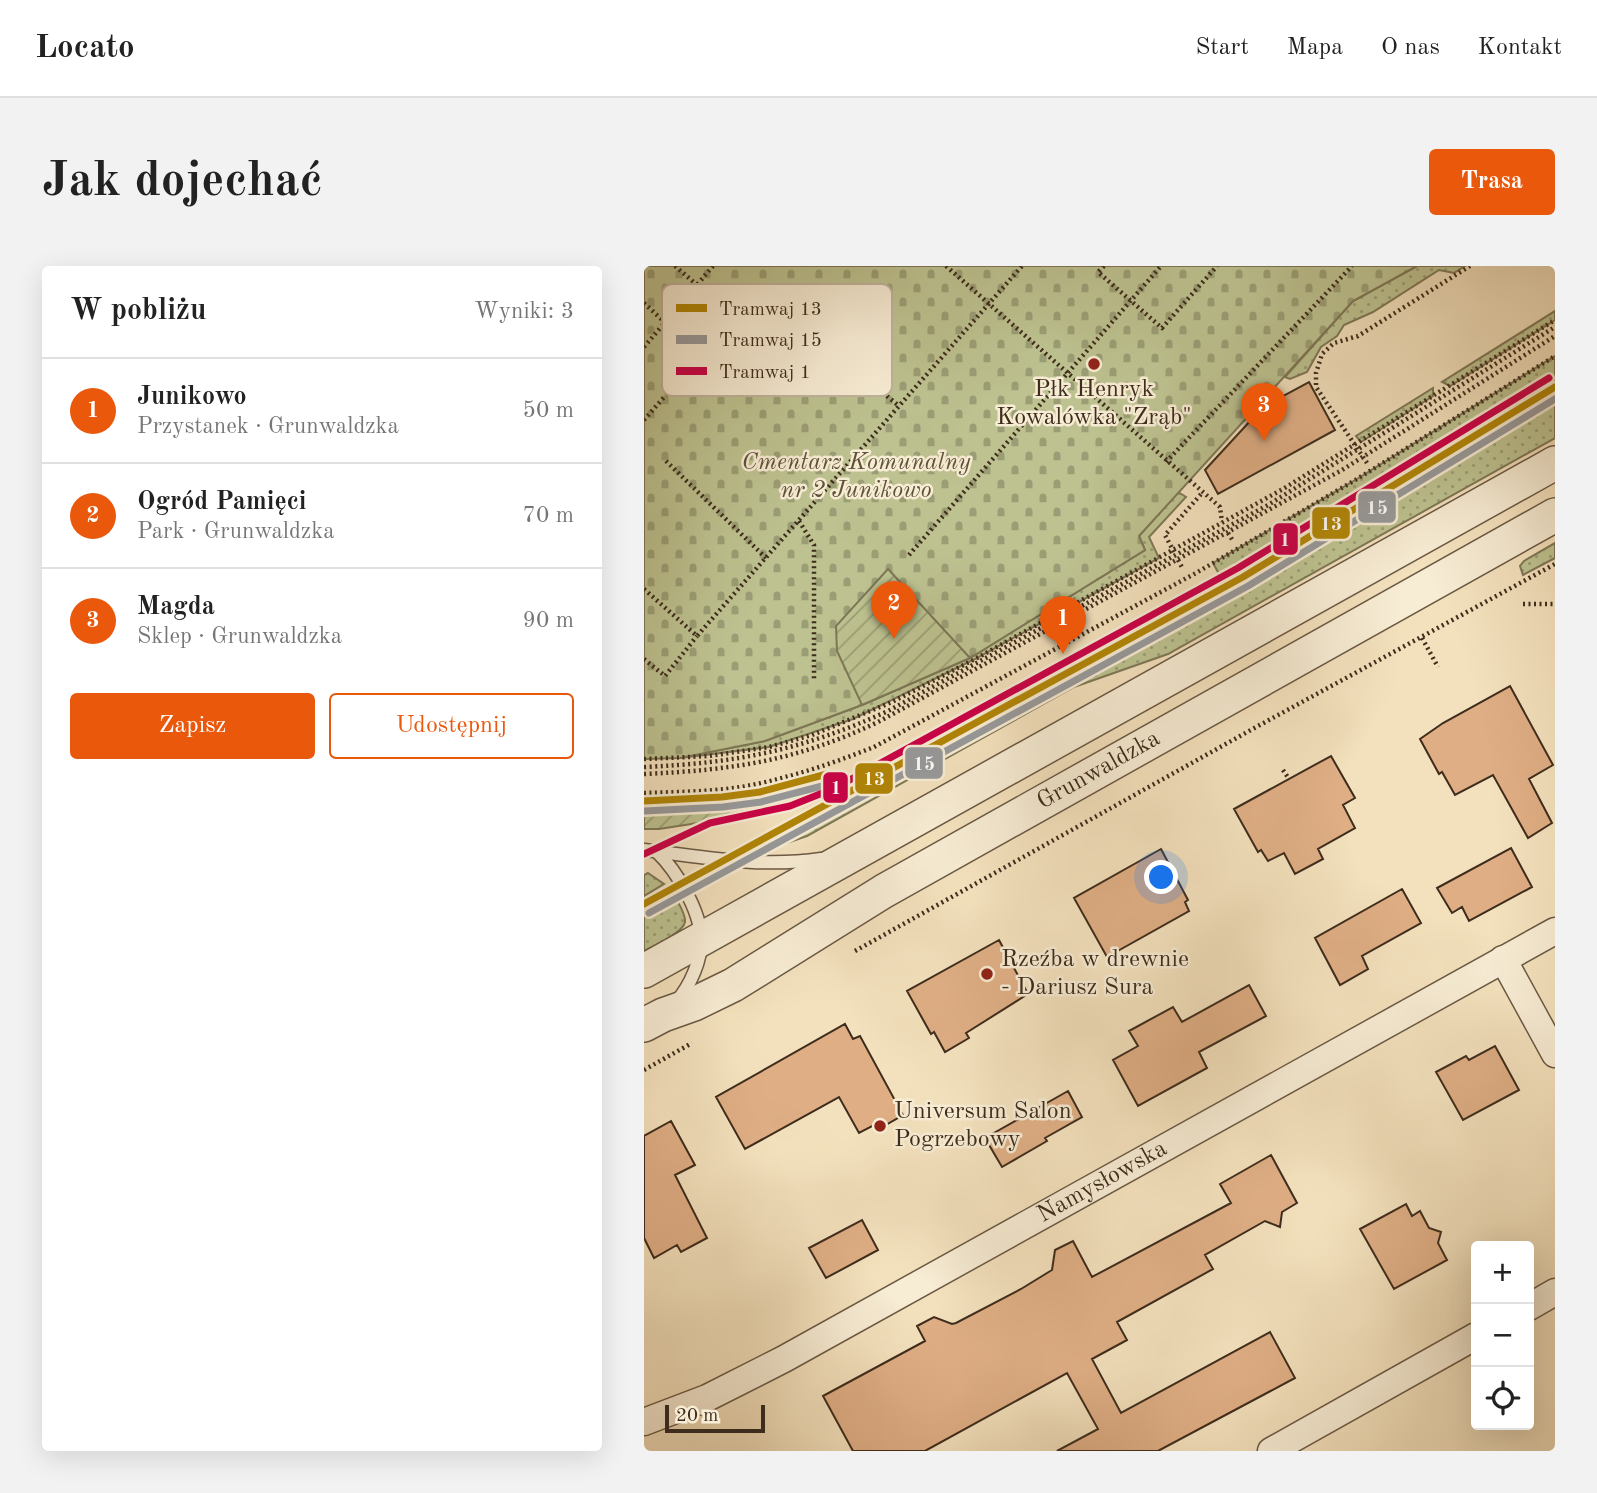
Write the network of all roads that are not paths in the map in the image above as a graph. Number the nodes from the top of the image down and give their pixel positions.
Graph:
1 (1555, 463) edge
2 (1555, 515) edge
3 (862, 850) junction
4 (650, 851) edge
5 (1555, 931) edge
6 (702, 938) junction
7 (1503, 959) junction
8 (644, 971) edge
9 (654, 1020) edge
10 (1555, 1054) edge
11 (1555, 1292) edge
12 (1534, 1304) edge
13 (1471, 1339) edge
14 (644, 1422) edge
15 (1271, 1451) edge

1 - 3 street, Grunwaldzka
2 - 9 street, Grunwaldzka
3 - 4 lane
3 - 6 street, Grunwaldzka
4 - 6 lane
5 - 7 street, Namysłowska
6 - 8 street, Grunwaldzka
6 - 9 lane
7 - 10 street
7 - 14 street, Namysłowska
11 - 12 street
13 - 15 street

